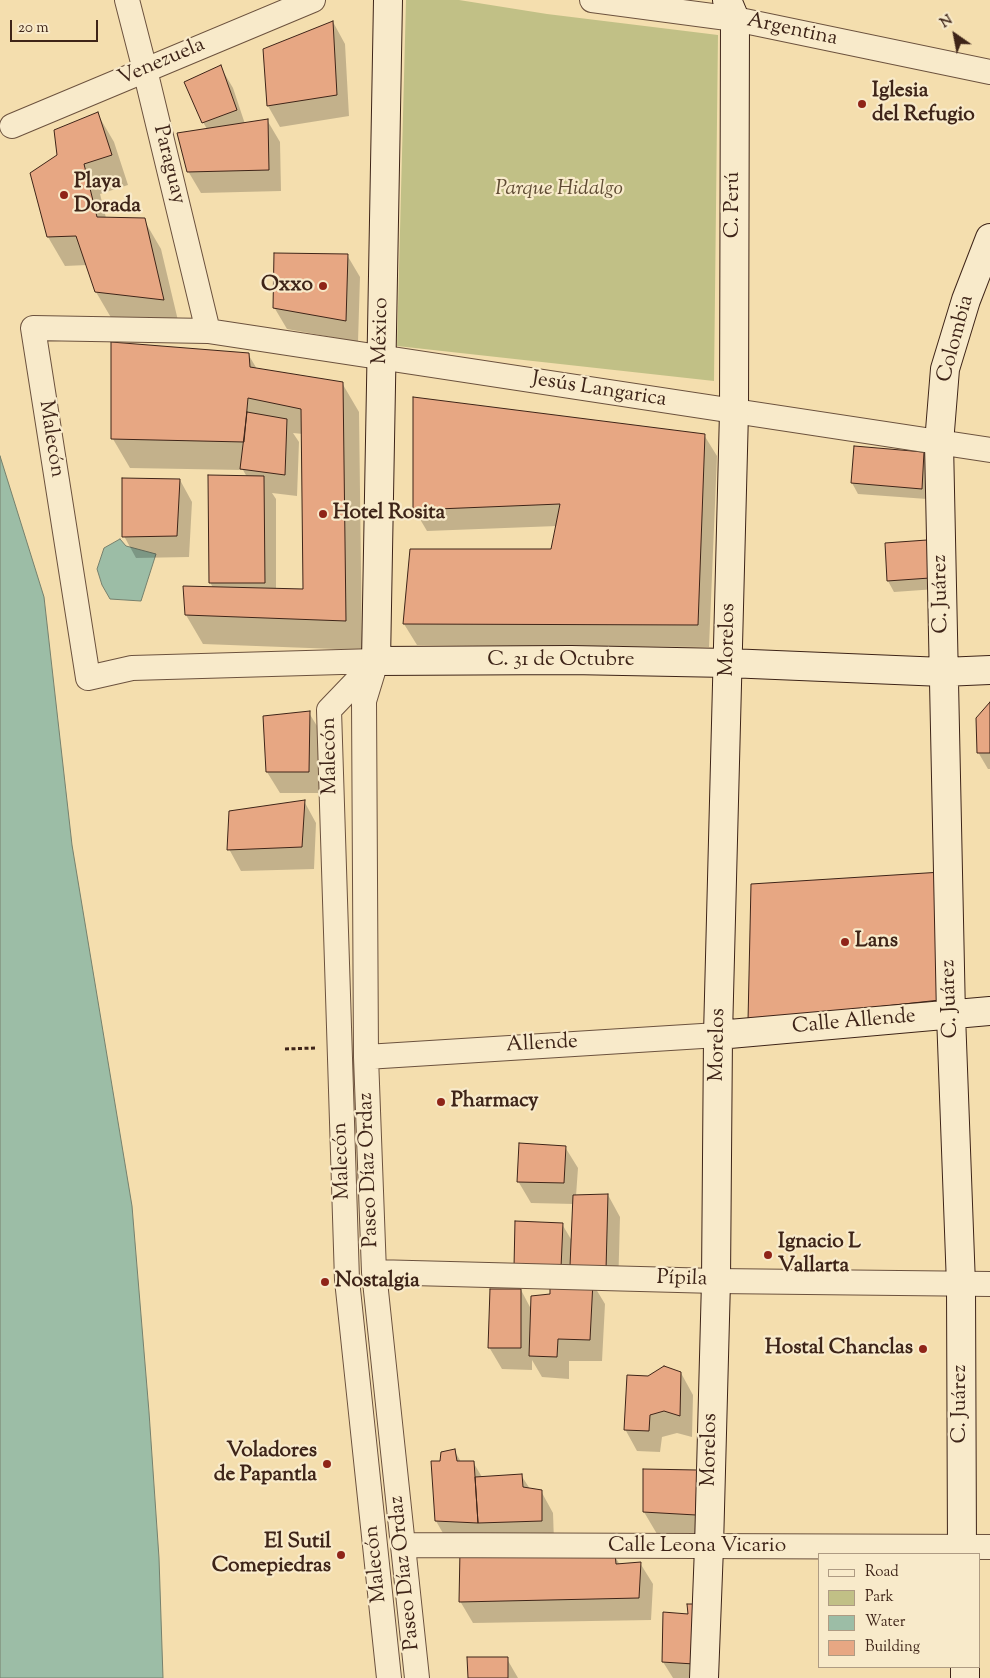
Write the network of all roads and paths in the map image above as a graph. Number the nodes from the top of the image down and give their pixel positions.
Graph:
1 (127, 0) edge
2 (313, 0) edge
3 (388, 0) edge
4 (592, 0) edge
5 (731, 10) edge
6 (146, 70) junction
7 (990, 72) edge
8 (12, 126) dead end
9 (990, 238) edge
10 (208, 331) junction
11 (382, 357) junction
12 (734, 412) junction
13 (939, 443) junction
14 (990, 450) edge
15 (376, 661) junction
16 (728, 662) junction
17 (132, 668) joint
18 (990, 670) edge
19 (943, 672) junction
20 (990, 1012) edge
21 (951, 1015) junction
22 (718, 1035) junction
23 (366, 1057) junction
24 (374, 1272) junction
25 (716, 1281) junction
26 (990, 1284) edge
27 (961, 1285) junction
28 (404, 1545) junction
29 (709, 1547) junction
30 (990, 1547) edge
31 (962, 1551) edge
32 (389, 1678) edge
33 (417, 1678) edge
34 (704, 1678) edge

1 - 6 street, Paraguay
2 - 6 street, Venezuela
3 - 11 main road, México
4 - 5 street, Argentina
5 - 7 street, Argentina
5 - 12 main road, C. Perú
6 - 8 street, Venezuela
6 - 10 street, Paraguay
9 - 13 main road, Colombia
10 - 11 street, Jesús Langarica
10 - 17 street, Malecón
11 - 12 street, Jesús Langarica
11 - 15 main road, México
12 - 13 street, Jesús Langarica
12 - 16 main road, Morelos
13 - 14 street, Jesús Langarica
13 - 19 main road, C. Juárez
15 - 16 main road, C. 31 de Octubre
15 - 17 street, C. 31 de Octubre
15 - 23 street, Paseo Díaz Ordaz
15 - 32 street, Malecón
16 - 19 main road, C. 31 de Octubre
16 - 22 main road, Morelos
18 - 19 main road, C. 31 de Octubre
19 - 21 main road, C. Juárez
20 - 21 main road, Calle Allende
21 - 22 main road, Calle Allende
21 - 27 main road, C. Juárez
22 - 23 street, Allende
22 - 25 main road, Morelos
23 - 24 street, Paseo Díaz Ordaz
24 - 25 street, Pípila
24 - 28 street, Paseo Díaz Ordaz
25 - 27 street, Pípila
25 - 29 main road, Morelos
26 - 27 street, Pípila
27 - 31 main road, C. Juárez
28 - 29 street, Calle Leona Vicario
28 - 33 street, Paseo Díaz Ordaz
29 - 31 street, Calle Leona Vicario
29 - 34 main road, Morelos
30 - 31 street, Calle Leona Vicario

